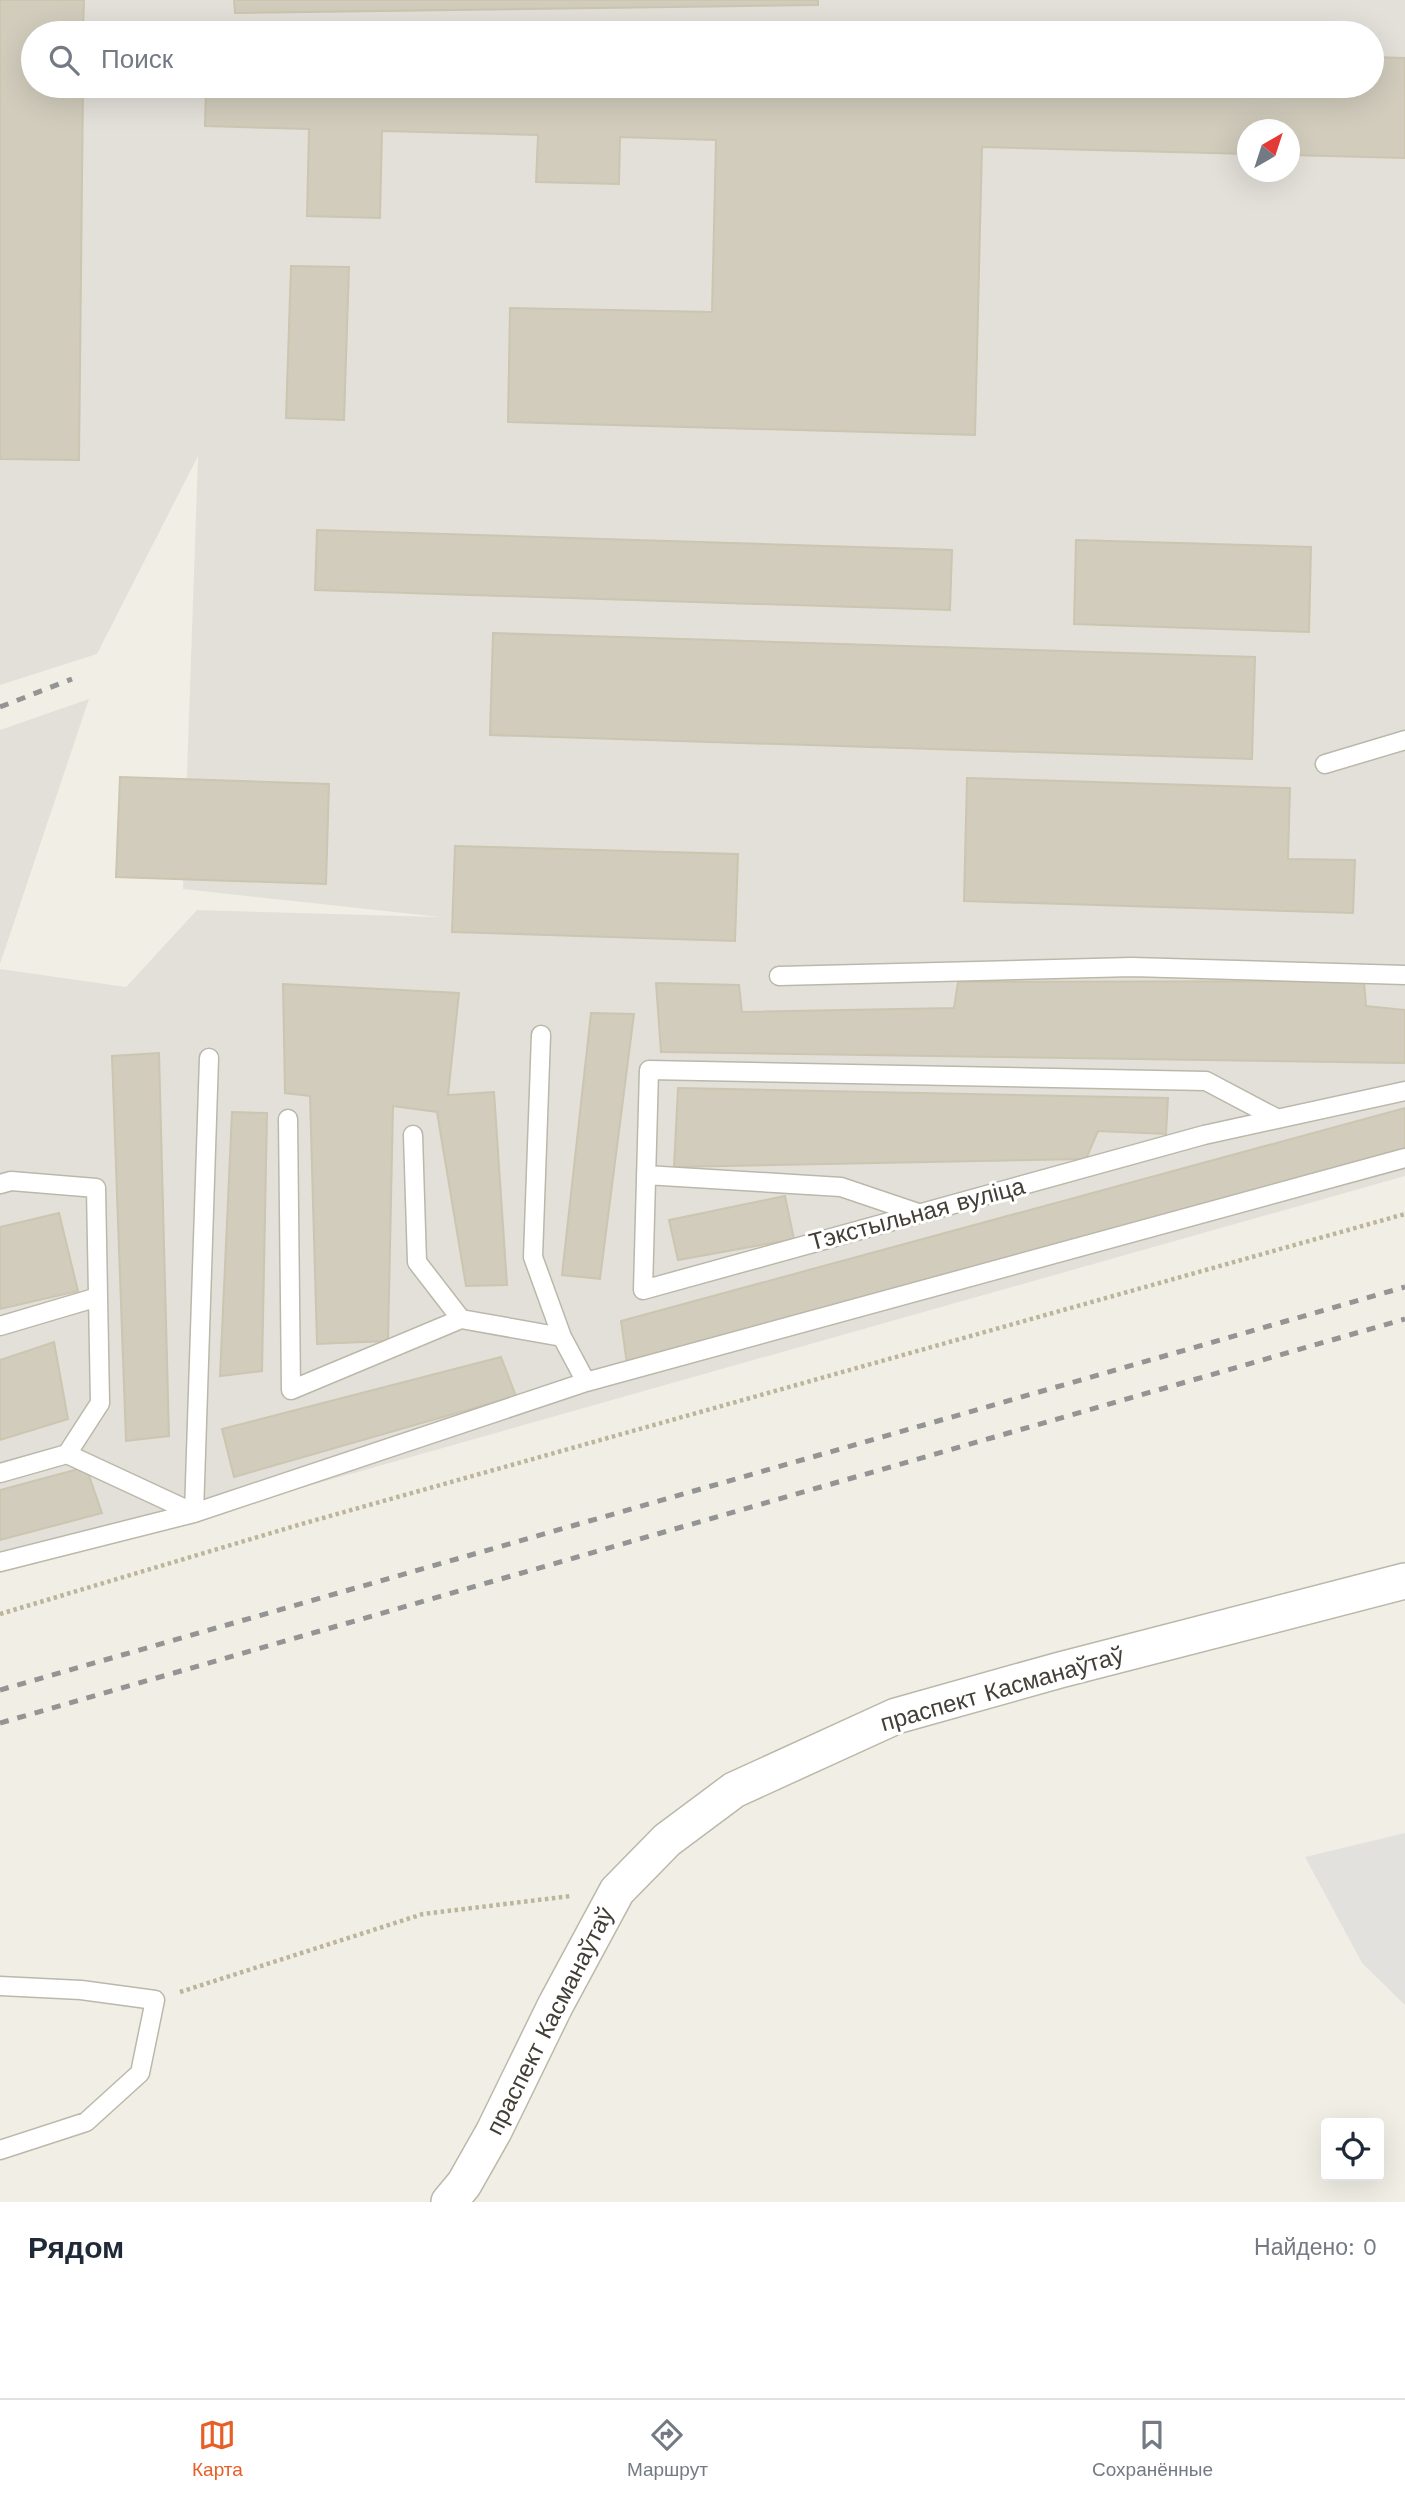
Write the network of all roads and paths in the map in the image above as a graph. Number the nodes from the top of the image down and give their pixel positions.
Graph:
1 (1405, 740) edge
2 (1325, 764) dead end
3 (1405, 975) edge
4 (779, 976) dead end
5 (541, 1034) dead end
6 (209, 1058) dead end
7 (1405, 1091) edge
8 (288, 1119) dead end
9 (1278, 1119) junction
10 (412, 1135) dead end
11 (1405, 1158) edge
12 (646, 1175) junction
13 (0, 1184) edge
14 (918, 1213) junction
15 (1405, 1214) edge
16 (98, 1297) junction
17 (461, 1319) junction
18 (0, 1326) edge
19 (562, 1337) junction
20 (586, 1382) junction
21 (67, 1454) junction
22 (0, 1473) edge
23 (194, 1513) junction
24 (0, 1563) edge
25 (1405, 1581) edge
26 (0, 1614) edge
27 (617, 1891) junction
28 (0, 1986) edge
29 (156, 2000) junction
30 (0, 2150) edge
31 (449, 2202) edge

1 - 2 lane
3 - 4 lane
5 - 19 lane
6 - 23 lane
7 - 9 lane, Тэкстыльная вуліца
8 - 17 lane
9 - 12 lane, Тэкстыльная вуліца
9 - 14 lane, Тэкстыльная вуліца
10 - 17 lane
11 - 20 lane
12 - 14 lane
12 - 14 lane, Тэкстыльная вуліца
13 - 16 lane
15 - 26 path
16 - 18 lane
16 - 21 lane
17 - 19 lane
19 - 20 lane
20 - 23 lane
21 - 22 lane
21 - 23 lane
23 - 24 lane
25 - 27 street, праспект Касманаўтаў
27 - 29 path
27 - 31 street, праспект Касманаўтаў
28 - 29 lane
29 - 30 lane

